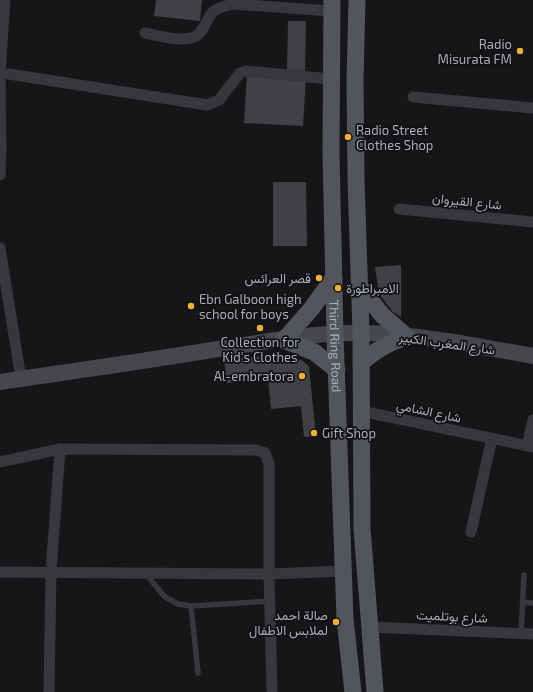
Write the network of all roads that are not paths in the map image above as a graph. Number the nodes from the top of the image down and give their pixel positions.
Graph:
1 (5, 0) edge
2 (357, 0) edge
3 (331, 6) edge
4 (146, 33) dead end
5 (9, 74) dead end
6 (331, 79) junction
7 (413, 97) dead end
8 (533, 108) edge
9 (0, 175) edge
10 (399, 209) dead end
11 (533, 222) edge
12 (0, 248) edge
13 (334, 277) junction
14 (360, 287) junction
15 (361, 333) junction
16 (335, 334) junction
17 (407, 336) junction
18 (284, 340) junction
19 (533, 356) edge
20 (361, 363) junction
21 (337, 370) junction
22 (21, 379) junction
23 (0, 382) edge
24 (361, 411) junction
25 (533, 420) edge
26 (492, 438) junction
27 (530, 446) edge
28 (60, 449) junction
29 (0, 462) edge
30 (471, 532) dead end
31 (344, 571) junction
32 (0, 572) edge
33 (51, 572) junction
34 (144, 572) junction
35 (269, 574) junction
36 (524, 575) dead end
37 (270, 601) junction
38 (523, 602) junction
39 (533, 603) edge
40 (191, 606) junction
41 (369, 626) junction
42 (522, 634) junction
43 (533, 634) edge
44 (198, 673) dead end
45 (49, 692) edge
46 (272, 692) edge
47 (353, 692) edge
48 (375, 692) edge

1 - 9 street
2 - 14 main road, Third Ring Road
3 - 4 street
3 - 6 main road, Third Ring Road
5 - 6 street
6 - 13 main road, Third Ring Road
7 - 8 street
10 - 11 street, شارع القيروان
12 - 22 street
13 - 16 main road, Third Ring Road
13 - 18 main road
14 - 15 main road, Third Ring Road
14 - 17 main road
15 - 16 street, شارع المغرب الكبير
15 - 17 street, شارع المغرب الكبير
15 - 20 main road, Third Ring Road
16 - 18 street, شارع المغرب الكبير
16 - 21 main road, Third Ring Road
17 - 19 street, شارع المغرب الكبير
17 - 20 main road
18 - 21 main road
18 - 22 street, شارع المغرب الكبير
20 - 24 main road, Third Ring Road
21 - 31 main road, Third Ring Road
22 - 23 street, شارع المغرب الكبير
24 - 26 street, شارع الشامي
24 - 41 main road, Third Ring Road
25 - 27 street, شارع الشامي
26 - 27 street, شارع الشامي
26 - 30 street
28 - 29 street
28 - 33 street
28 - 35 street
31 - 35 street
31 - 47 main road, Third Ring Road
32 - 33 street
33 - 34 street
33 - 45 street
34 - 35 street
34 - 40 lane
35 - 37 street
36 - 38 lane
37 - 40 lane
37 - 46 street
38 - 39 lane
38 - 42 lane
40 - 44 lane
41 - 42 street, شارع بوتلميت
41 - 48 main road, Third Ring Road
42 - 43 street, شارع بوتلميت

